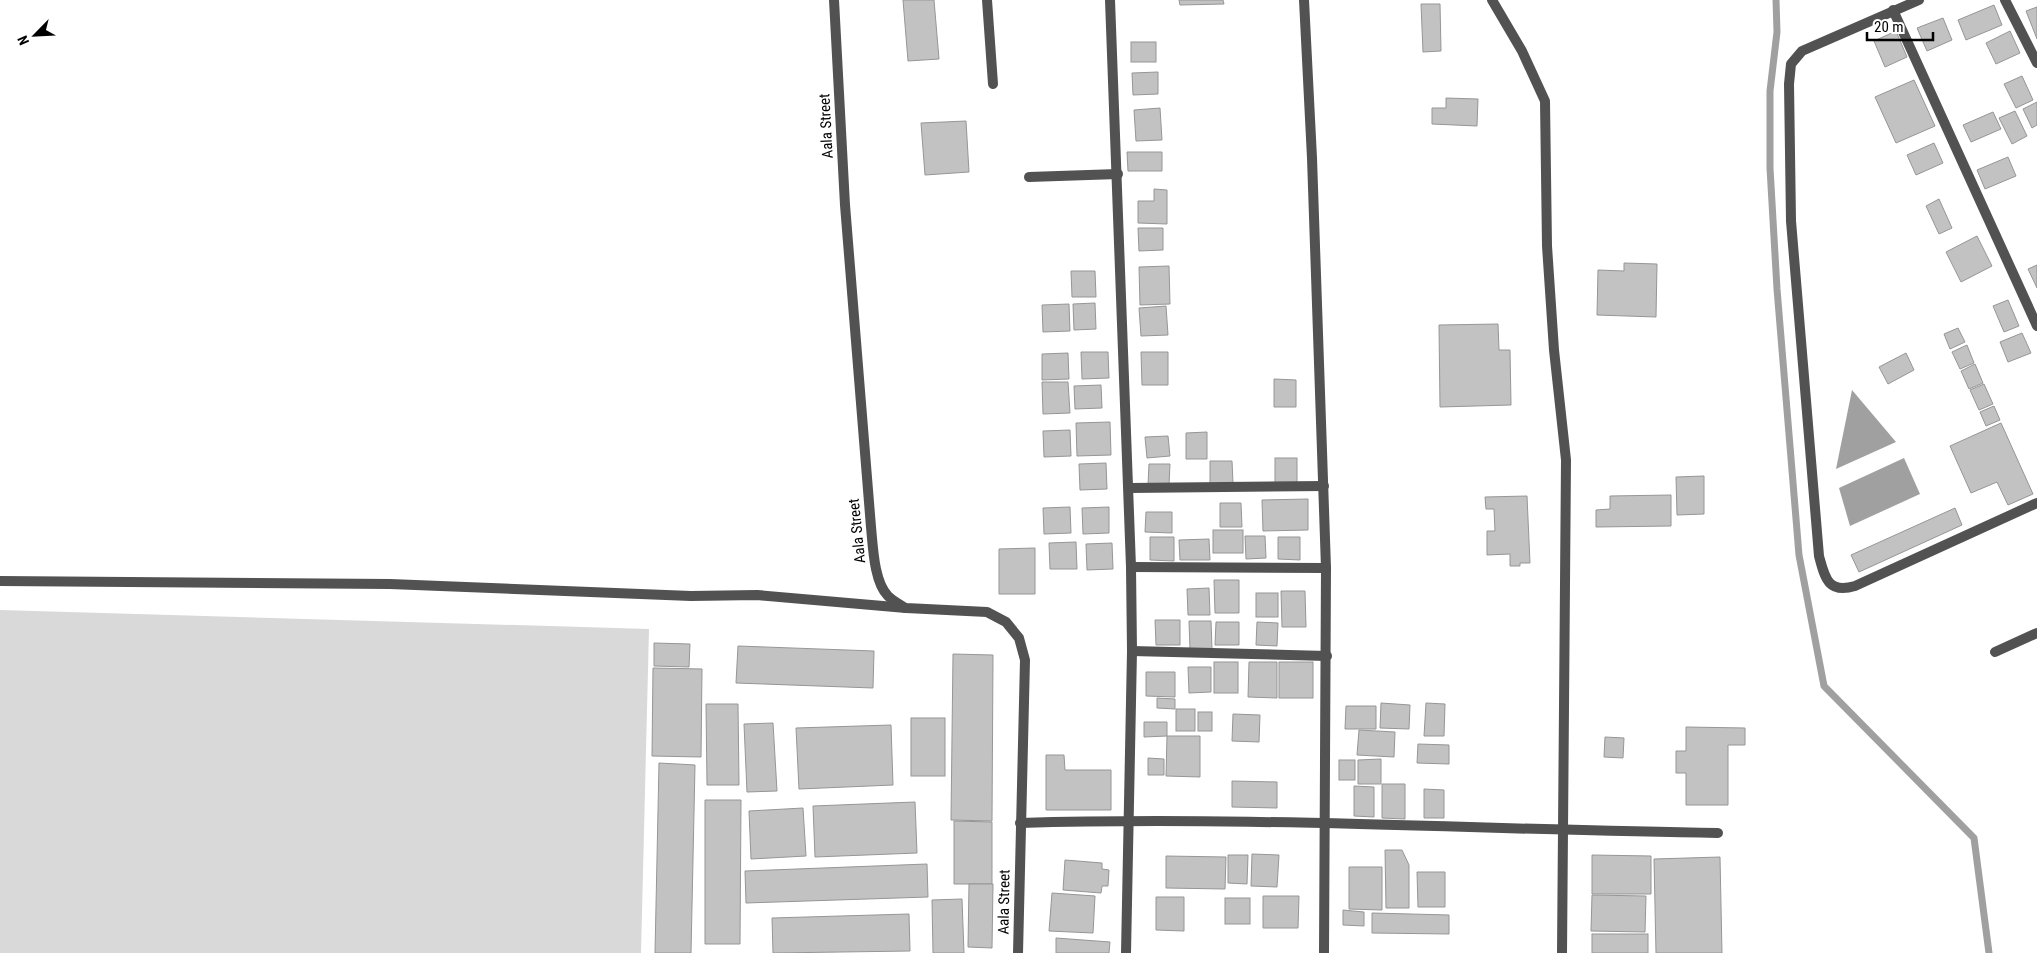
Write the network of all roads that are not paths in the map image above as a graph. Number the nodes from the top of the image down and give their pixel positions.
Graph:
1 (834, 0) edge
2 (987, 0) edge
3 (1110, 0) edge
4 (1304, 0) edge
5 (1492, 0) edge
6 (1919, 0) edge
7 (2005, 0) edge
8 (1893, 10) junction
9 (2037, 63) edge
10 (993, 84) dead end
11 (1118, 174) junction
12 (1029, 177) dead end
13 (2037, 326) edge
14 (1324, 486) junction
15 (1129, 488) junction
16 (2037, 503) edge
17 (1131, 567) junction
18 (1326, 568) junction
19 (0, 580) edge
20 (906, 608) junction
21 (2037, 632) edge
22 (1132, 652) junction
23 (1995, 652) dead end
24 (1327, 656) junction
25 (1128, 820) junction
26 (1020, 822) junction
27 (1324, 822) junction
28 (1564, 831) junction
29 (1718, 833) dead end
30 (1018, 953) edge
31 (1126, 953) edge
32 (1324, 953) edge
33 (1562, 953) edge

1 - 20 street, Aala Street
2 - 10 street
3 - 11 street
4 - 14 street
5 - 28 street
6 - 8 street
7 - 9 street
8 - 13 street
8 - 16 street
11 - 12 street
11 - 15 street
14 - 15 street
14 - 18 street
15 - 17 street
17 - 18 street
17 - 22 street
18 - 24 street
19 - 20 street
20 - 26 street, Aala Street
21 - 23 street
22 - 24 street
22 - 25 street
24 - 27 street
25 - 26 street
25 - 27 street
25 - 31 street
26 - 30 street, Aala Street
27 - 28 street
27 - 32 street
28 - 29 street
28 - 33 street

